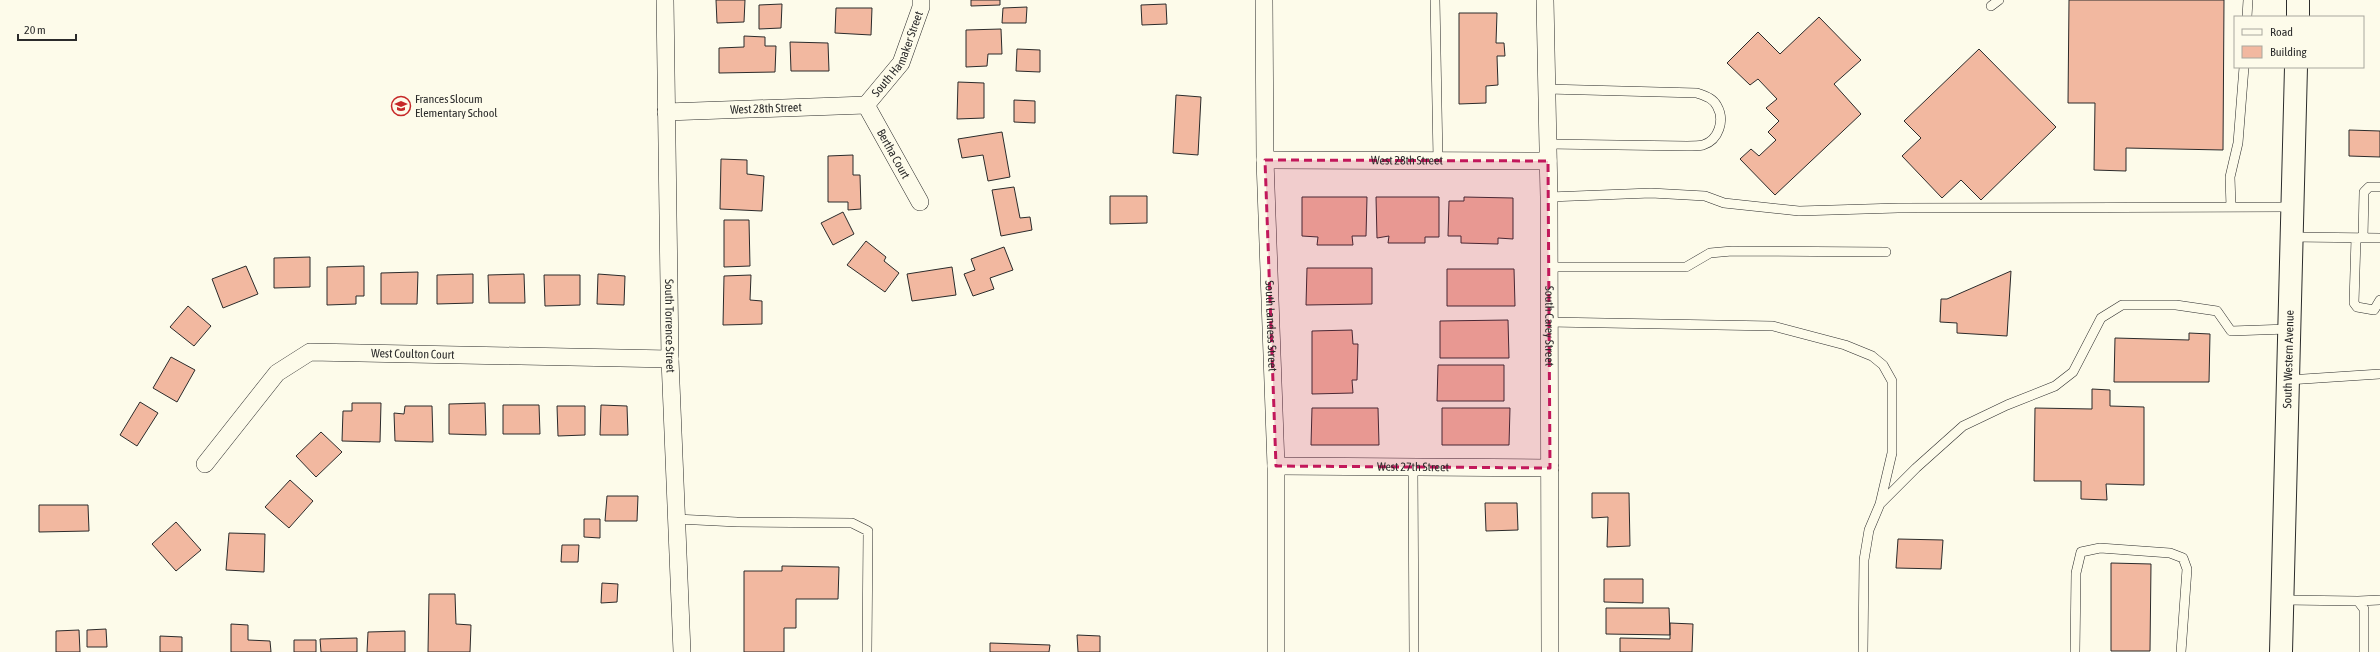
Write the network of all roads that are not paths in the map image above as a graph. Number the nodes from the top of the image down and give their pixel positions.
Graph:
1 (665, 0) edge
2 (921, 0) edge
3 (1264, 0) edge
4 (1435, 0) edge
5 (1545, 0) edge
6 (1999, 0) edge
7 (2248, 0) edge
8 (2298, 0) edge
9 (1991, 6) dead end
10 (2247, 16) edge
11 (2298, 16) edge
12 (2244, 68) edge
13 (2296, 68) edge
14 (1547, 89) junction
15 (866, 105) junction
16 (666, 112) junction
17 (1548, 153) junction
18 (1266, 160) junction
19 (1438, 160) junction
20 (2380, 187) edge
21 (1549, 198) junction
22 (920, 202) dead end
23 (2231, 207) junction
24 (2293, 207) junction
25 (2292, 238) junction
26 (2359, 238) junction
27 (2380, 238) edge
28 (1886, 252) dead end
29 (1549, 267) junction
30 (2380, 300) edge
31 (1549, 322) junction
32 (2290, 329) junction
33 (670, 359) junction
34 (2380, 374) edge
35 (2288, 380) junction
36 (205, 464) dead end
37 (1276, 466) junction
38 (1413, 467) junction
39 (1550, 468) junction
40 (1880, 504) junction
41 (676, 519) junction
42 (2282, 600) junction
43 (2380, 600) edge
44 (2358, 601) junction
45 (682, 652) edge
46 (867, 652) edge
47 (1276, 652) edge
48 (1414, 652) edge
49 (1550, 652) edge
50 (1863, 652) edge
51 (2075, 652) edge
52 (2180, 652) edge
53 (2281, 652) edge
54 (2364, 652) edge

1 - 16 street, South Torrence Street
2 - 15 street, South Hamaker Street
3 - 18 street, South Landess Street
4 - 19 lane
5 - 14 street, South Carey Street
6 - 9 lane
7 - 10 lane
8 - 11 highway
12 - 23 lane
13 - 24 highway, South Western Avenue
14 - 17 street, South Carey Street
14 - 17 lane
15 - 16 street, West 28th Street
15 - 22 street, Bertha Court
16 - 33 street, South Torrence Street
17 - 19 street, West 28th Street
17 - 21 street, South Carey Street
18 - 19 street, West 28th Street
18 - 37 street, South Landess Street
20 - 26 lane
21 - 23 lane
21 - 29 street, South Carey Street
23 - 24 lane
24 - 25 highway, South Western Avenue
25 - 26 lane
25 - 32 highway, South Western Avenue
26 - 27 lane
26 - 30 lane
28 - 29 lane
29 - 31 street, South Carey Street
31 - 39 street, South Carey Street
31 - 40 lane
32 - 35 highway, South Western Avenue
32 - 40 lane
33 - 36 street, West Coulton Court
33 - 41 street, South Torrence Street
34 - 35 lane
35 - 42 highway, South Western Avenue
37 - 38 street, West 27th Street
37 - 47 street, South Landess Street
38 - 39 street, West 27th Street
38 - 48 lane
39 - 49 street, South Carey Street
40 - 50 lane
41 - 45 street, South Torrence Street
41 - 46 lane
42 - 44 lane
42 - 53 highway, South Western Avenue
43 - 44 lane
44 - 54 lane
51 - 52 lane

